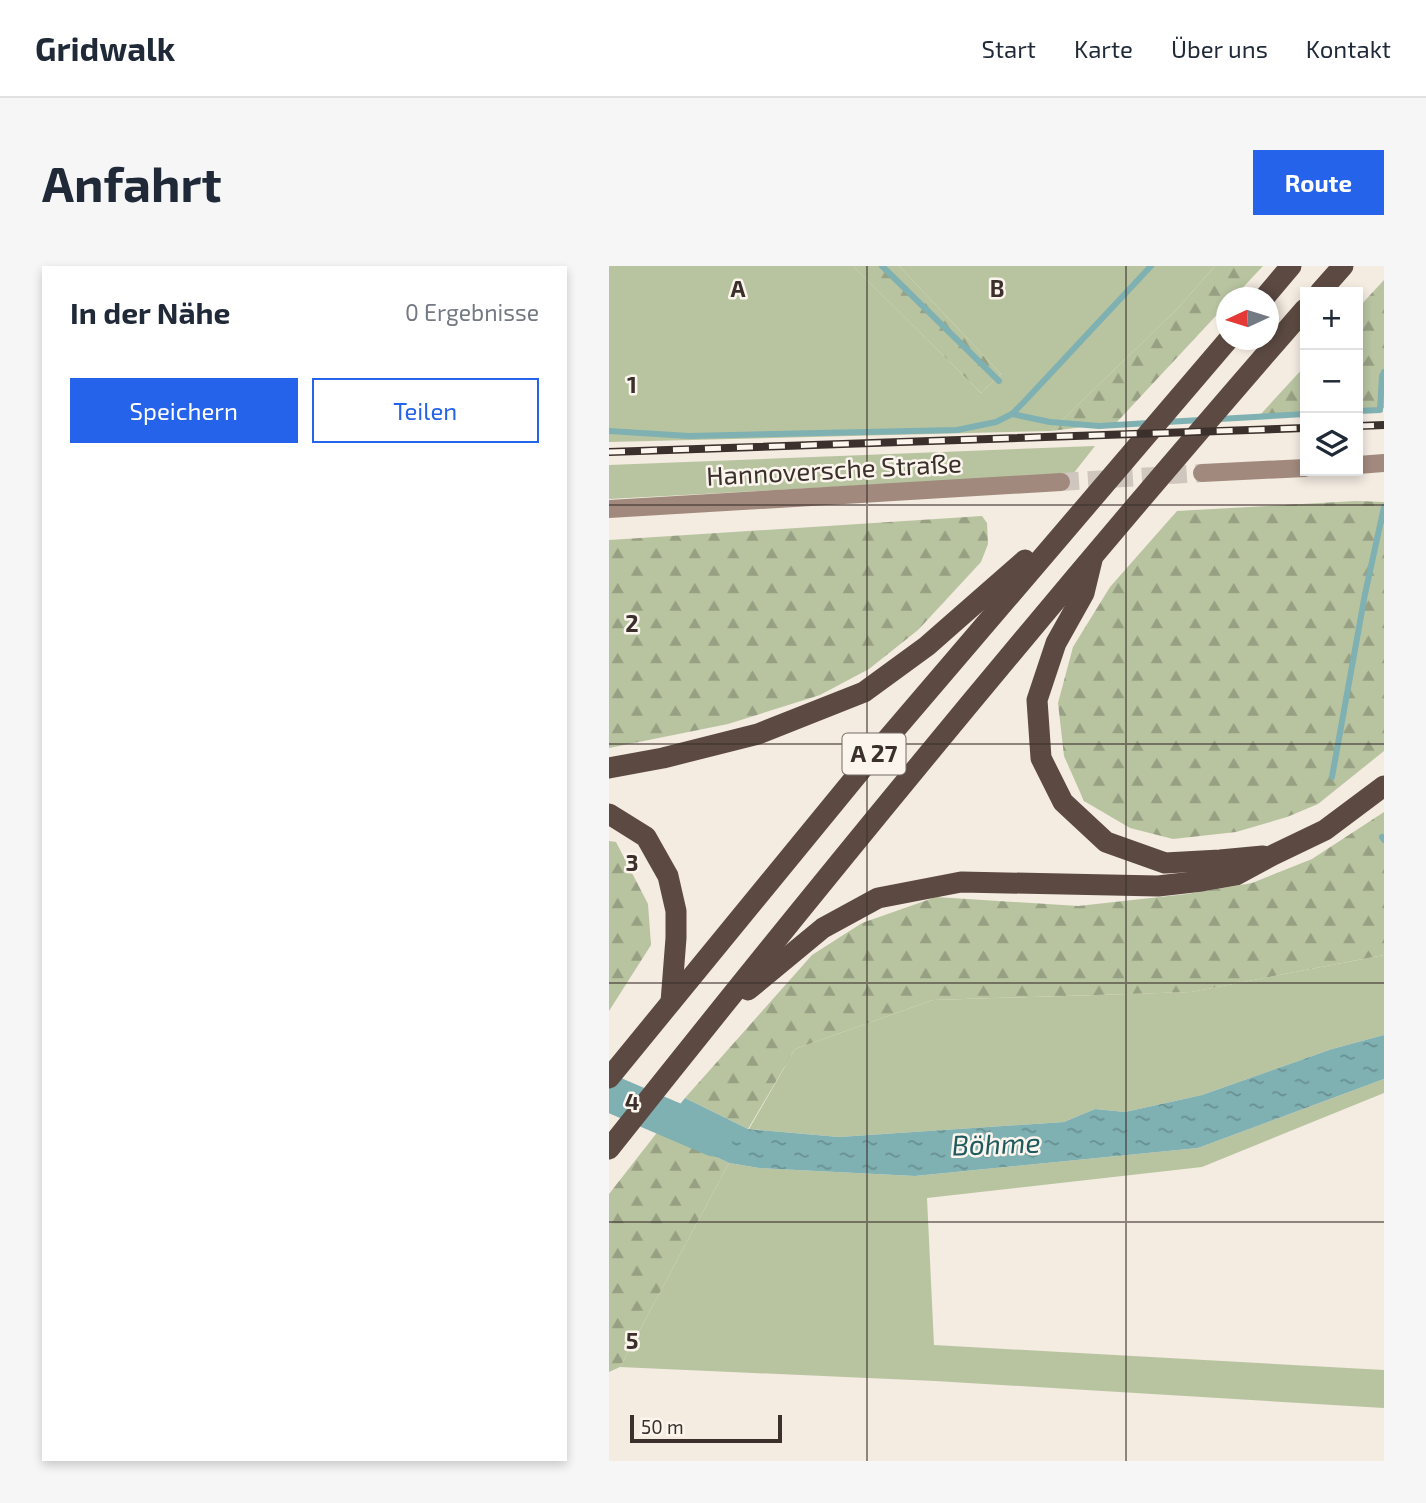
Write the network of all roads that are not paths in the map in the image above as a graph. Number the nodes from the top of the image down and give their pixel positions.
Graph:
1 (1291, 266) edge
2 (1343, 266) edge
3 (1273, 287) edge
4 (1324, 287) edge
5 (1300, 315) edge
6 (1219, 350) edge
7 (1384, 463) edge
8 (1363, 465) edge
9 (1300, 468) edge
10 (1202, 473) tunnel mouth
11 (1061, 482) tunnel mouth
12 (609, 509) edge
13 (1081, 509) junction
14 (1094, 554) junction
15 (609, 768) edge
16 (1384, 786) edge
17 (609, 814) edge
18 (1273, 855) junction
19 (671, 1002) junction
20 (711, 1020) junction
21 (609, 1078) edge
22 (609, 1149) edge

1 - 3 highway
2 - 4 highway
5 - 14 highway, A 27
6 - 13 highway, A 27
7 - 8 main road
9 - 10 main road
11 - 12 main road, Hannoversche Straße
13 - 15 highway
13 - 19 highway, A 27
14 - 18 highway
14 - 20 highway, A 27
16 - 18 highway
17 - 19 highway
18 - 20 highway
19 - 21 highway, A 27
20 - 22 highway, A 27

